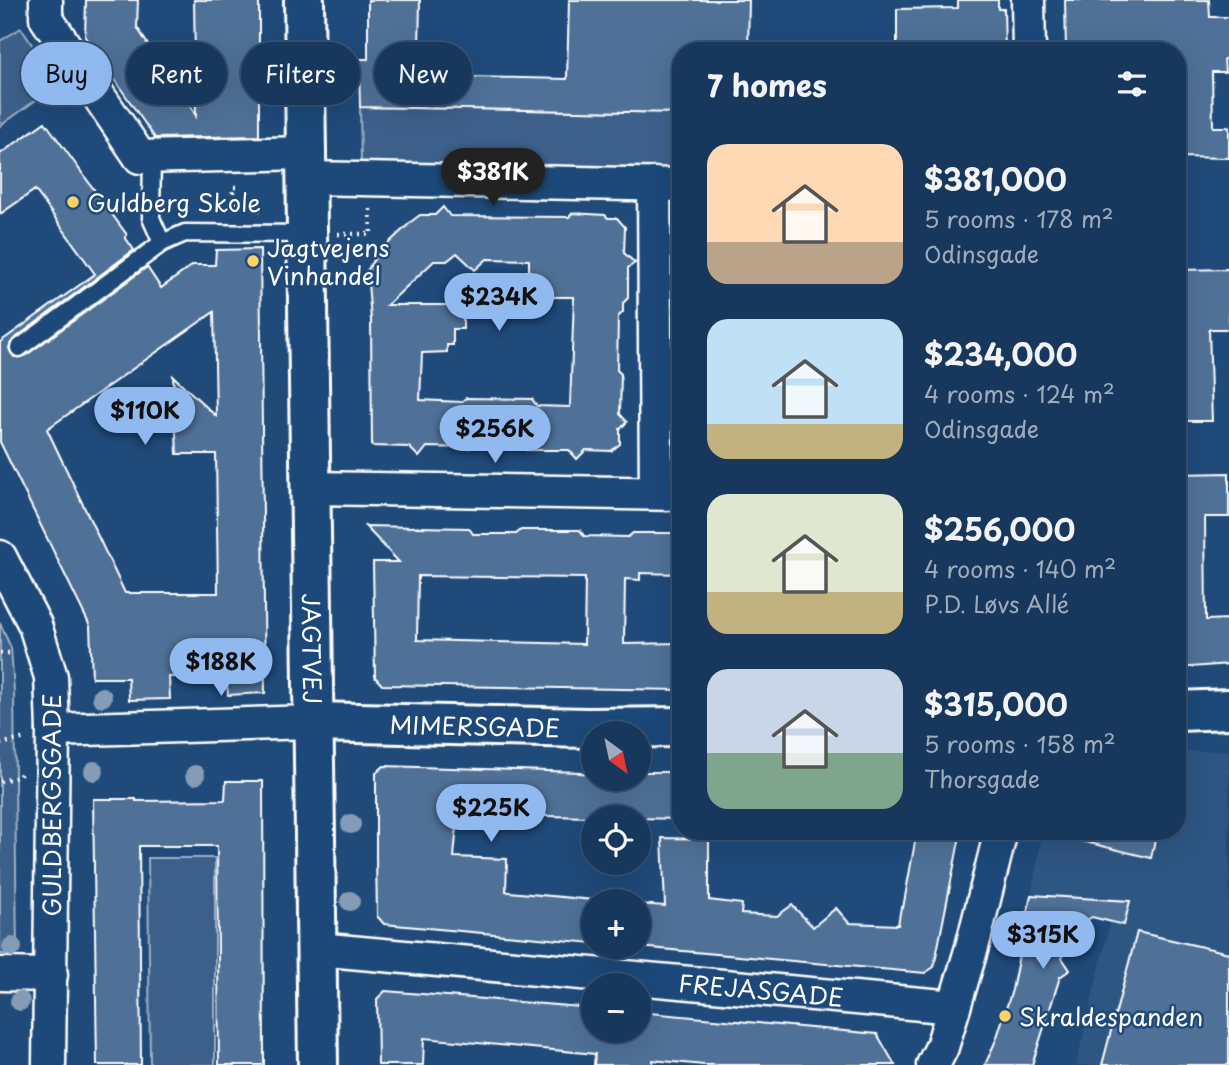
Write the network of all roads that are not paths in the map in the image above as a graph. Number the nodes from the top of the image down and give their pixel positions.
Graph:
1 (46, 0) edge
2 (304, 0) edge
3 (1028, 0) edge
4 (1029, 42) edge
5 (152, 156) junction
6 (306, 165) junction
7 (667, 185) edge
8 (307, 234) junction
9 (162, 243) junction
10 (19, 348) dead end
11 (309, 488) junction
12 (669, 494) edge
13 (0, 557) edge
14 (1229, 709) edge
15 (1186, 711) edge
16 (312, 722) junction
17 (672, 727) edge
18 (53, 730) junction
19 (1000, 840) edge
20 (317, 949) junction
21 (0, 974) edge
22 (51, 975) junction
23 (954, 1007) junction
24 (49, 1065) edge
25 (318, 1065) edge
26 (933, 1065) edge

1 - 5 street
2 - 6 street, JAGTVEJ
3 - 4 street
5 - 6 street
5 - 9 lane
6 - 7 street
6 - 8 street, JAGTVEJ
7 - 12 street
8 - 9 lane
8 - 11 street, JAGTVEJ
9 - 10 lane
11 - 12 street
11 - 16 street, JAGTVEJ
13 - 18 street, GULDBERGSGADE
14 - 15 street
16 - 17 street, MIMERSGADE
16 - 18 street
16 - 20 street, JAGTVEJ
18 - 22 street, GULDBERGSGADE
19 - 23 street
20 - 23 street, FREJASGADE
20 - 25 street, JAGTVEJ
21 - 22 street
22 - 24 street, GULDBERGSGADE
23 - 26 street

